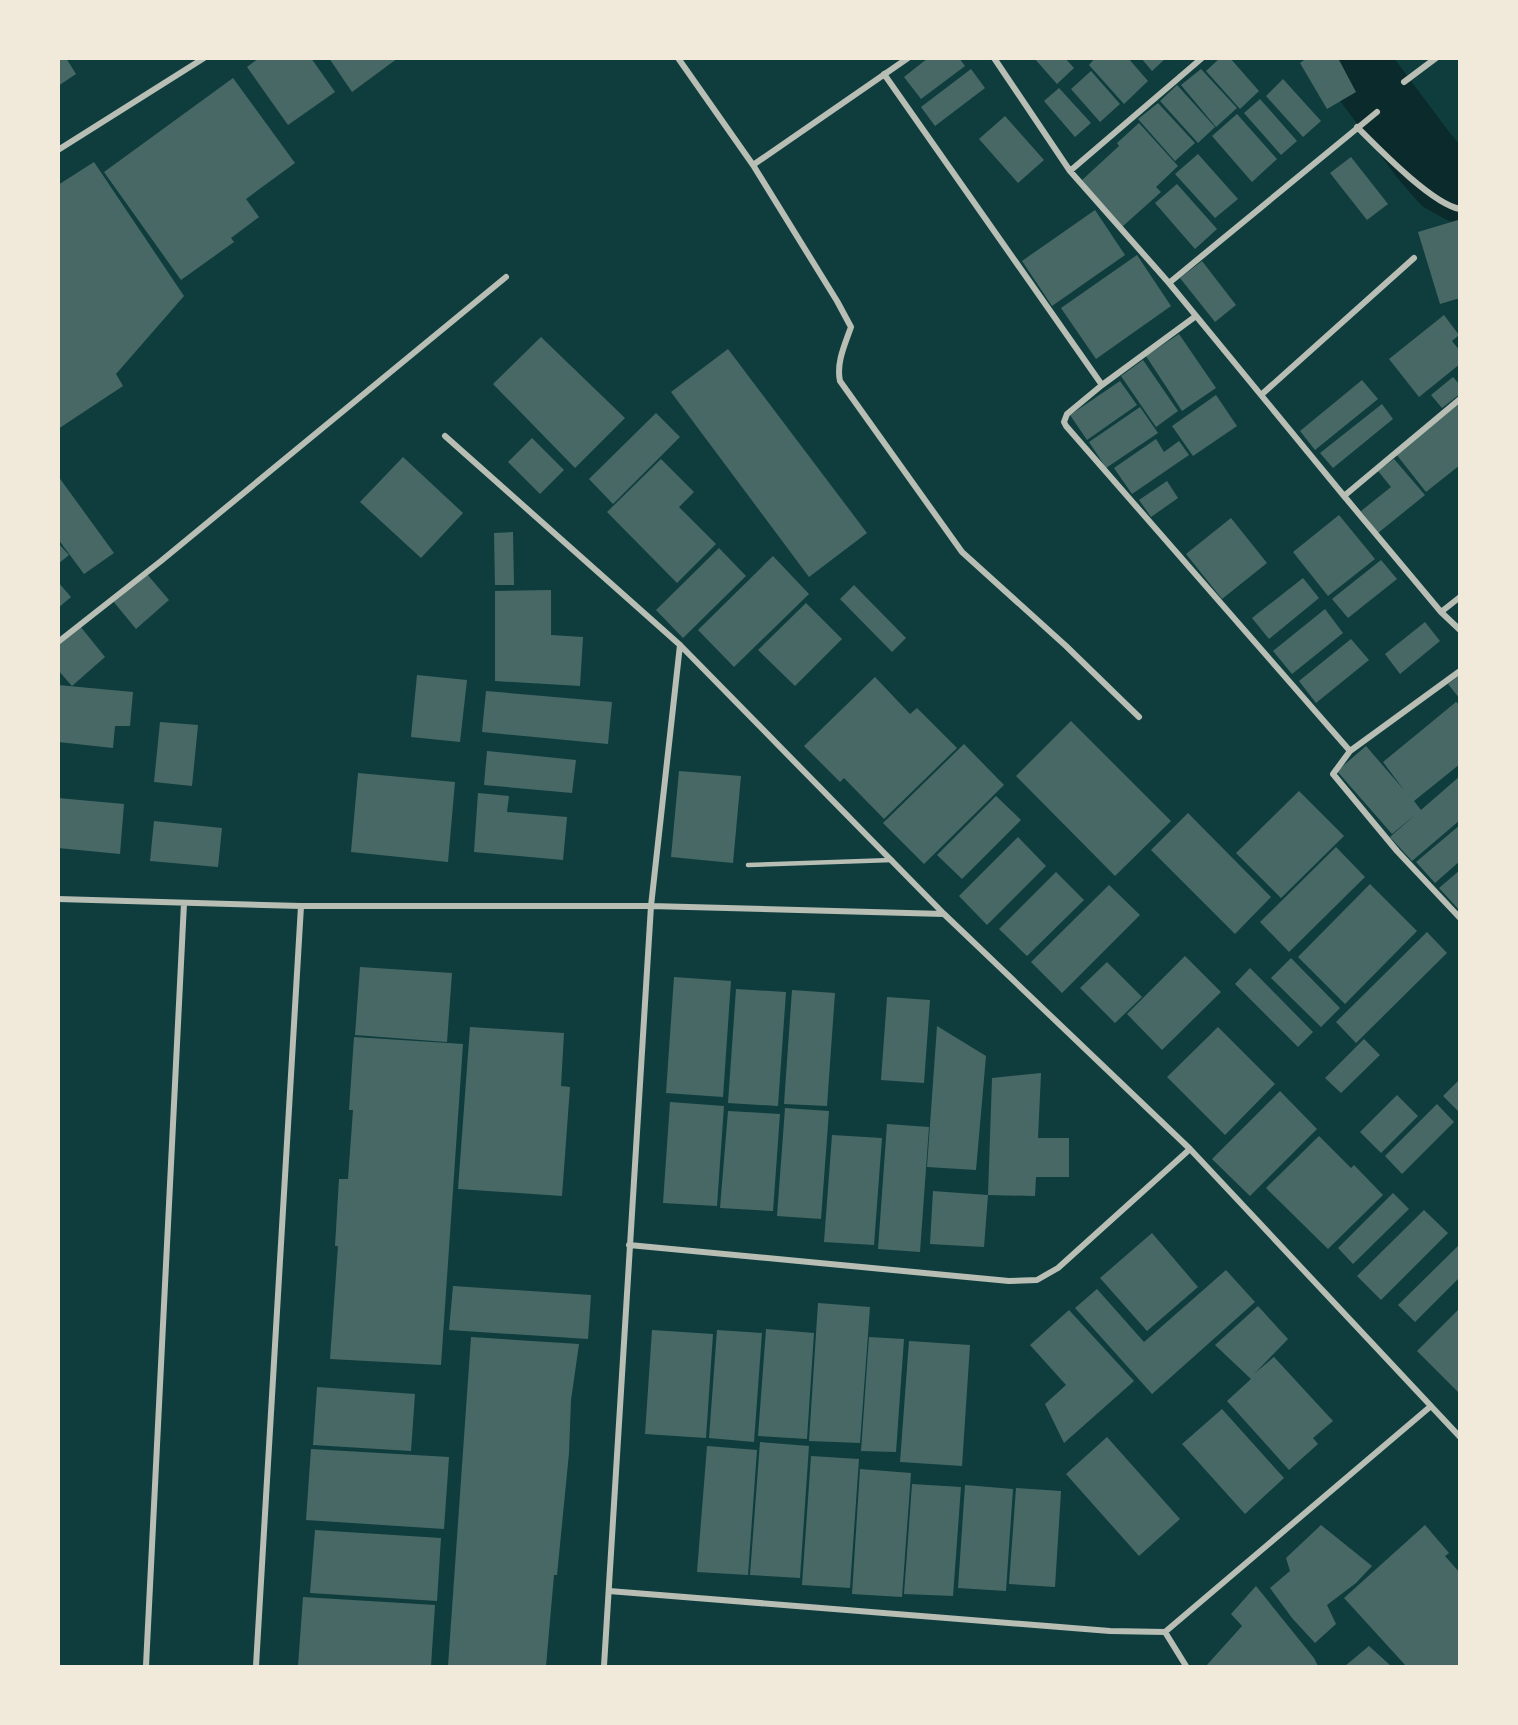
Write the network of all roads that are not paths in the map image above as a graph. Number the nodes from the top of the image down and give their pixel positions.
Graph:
1 (204, 58) edge
2 (678, 58) edge
3 (908, 58) edge
4 (994, 58) edge
5 (1202, 58) edge
6 (1436, 58) edge
7 (884, 74) junction
8 (1404, 82) dead end
9 (1377, 112) dead end
10 (1357, 128) junction
11 (58, 150) edge
12 (753, 165) junction
13 (1070, 171) junction
14 (1460, 209) edge
15 (1414, 258) dead end
16 (506, 277) dead end
17 (1169, 283) junction
18 (1196, 316) junction
19 (1102, 385) junction
20 (1261, 395) junction
21 (1460, 399) edge
22 (445, 436) dead end
23 (1344, 496) junction
24 (1460, 597) edge
25 (1441, 612) junction
26 (1460, 630) edge
27 (58, 642) edge
28 (680, 645) junction
29 (1460, 671) edge
30 (1139, 717) dead end
31 (1350, 751) junction
32 (892, 860) junction
33 (748, 865) dead end
34 (58, 898) edge
35 (184, 903) junction
36 (301, 906) junction
37 (651, 906) junction
38 (944, 914) junction
39 (1460, 918) edge
40 (1190, 1149) junction
41 (629, 1245) junction
42 (1431, 1406) junction
43 (1460, 1437) edge
44 (609, 1591) junction
45 (1165, 1632) junction
46 (146, 1666) edge
47 (256, 1666) edge
48 (604, 1666) edge
49 (1185, 1666) edge

1 - 11 street
2 - 12 street
3 - 7 street
4 - 13 street
5 - 13 street
6 - 8 street
7 - 12 street
7 - 19 street
9 - 10 street
10 - 14 street
10 - 17 street
12 - 30 street
13 - 17 street
15 - 20 street
16 - 27 street
17 - 18 street
18 - 19 street
18 - 20 street
19 - 31 street
20 - 23 street
21 - 23 street
22 - 28 street
23 - 25 street
24 - 25 street
25 - 26 street
28 - 32 street
28 - 37 street
29 - 31 street
31 - 39 street
32 - 33 lane
32 - 38 street
34 - 35 street
35 - 36 street
35 - 46 street
36 - 37 street
36 - 47 street
37 - 38 street
37 - 41 street
38 - 40 street
40 - 41 street
40 - 42 street
41 - 44 street
42 - 43 street
42 - 45 street
44 - 45 street
44 - 48 street
45 - 49 street

